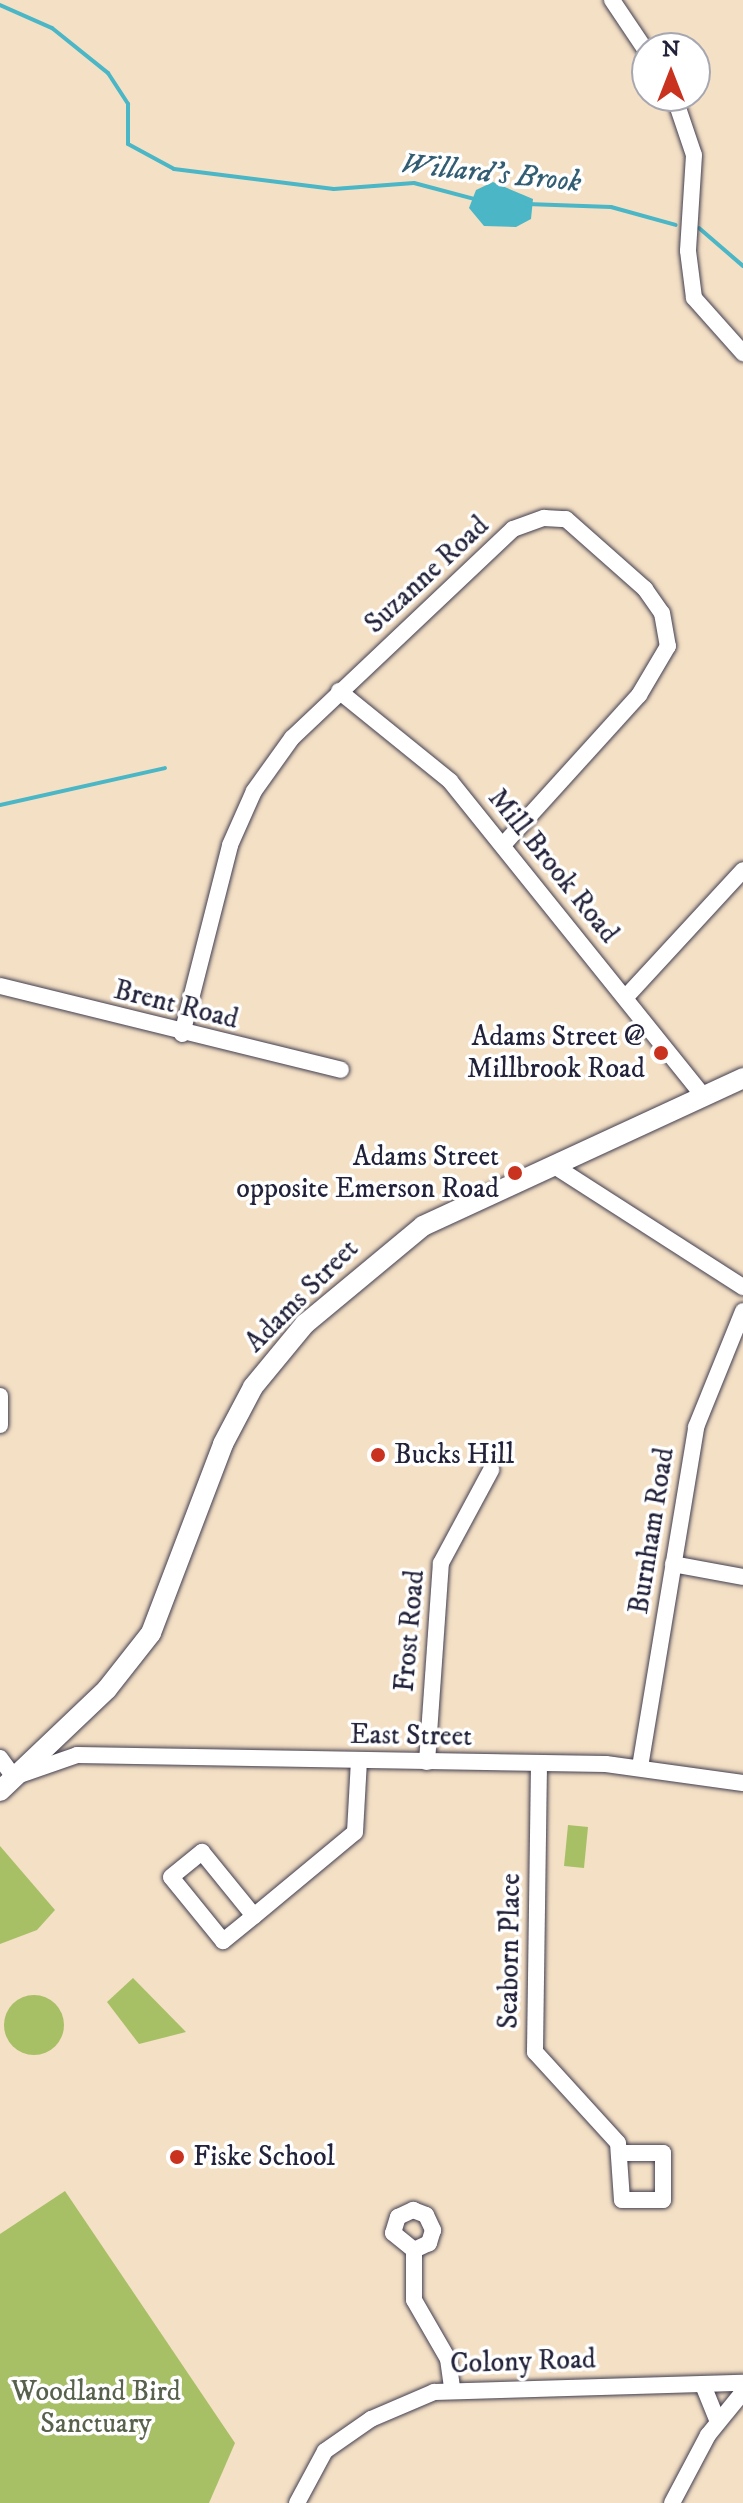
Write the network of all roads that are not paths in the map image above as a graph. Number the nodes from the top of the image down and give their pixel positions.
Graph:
1 (612, 0) edge
2 (634, 32) edge
3 (679, 112) edge
4 (743, 353) edge
5 (339, 691) junction
6 (503, 845) junction
7 (743, 870) edge
8 (0, 986) edge
9 (625, 998) junction
10 (182, 1034) junction
11 (341, 1070) dead end
12 (743, 1078) edge
13 (703, 1096) junction
14 (553, 1165) junction
15 (743, 1287) edge
16 (743, 1311) edge
17 (0, 1396) edge
18 (0, 1425) edge
19 (491, 1470) dead end
20 (673, 1564) junction
21 (743, 1577) edge
22 (69, 1724) junction
23 (77, 1755) junction
24 (0, 1758) edge
25 (359, 1761) junction
26 (427, 1762) junction
27 (539, 1764) junction
28 (640, 1767) junction
29 (743, 1783) edge
30 (7, 1784) edge
31 (254, 1916) junction
32 (622, 2153) dead end
33 (414, 2250) dead end
34 (743, 2383) edge
35 (703, 2385) junction
36 (452, 2389) junction
37 (743, 2392) edge
38 (718, 2422) junction
39 (297, 2503) edge
40 (672, 2503) edge

1 - 2 street
3 - 4 street
5 - 6 street, Mill Brook Road
5 - 6 street, Suzanne Road
5 - 10 street, Suzanne Road
6 - 9 street, Mill Brook Road
7 - 9 street
8 - 10 street, Brent Road
9 - 13 street, Mill Brook Road
10 - 11 street, Brent Road
12 - 13 main road, Adams Street
13 - 14 main road, Adams Street
14 - 15 street
14 - 22 main road, Adams Street
16 - 20 street, Burnham Road
17 - 18 street
19 - 26 street, Frost Road
20 - 21 street
20 - 28 street, Burnham Road
22 - 23 street
22 - 30 main road, Adams Street
23 - 25 street, East Street
23 - 30 street, East Street
24 - 30 street
25 - 26 street, East Street
25 - 31 street
26 - 27 street, East Street
27 - 28 street, East Street
27 - 32 street, Seaborn Place
28 - 29 street, East Street
31 - 31 street
33 - 36 street
34 - 35 street, Colony Road
35 - 36 street, Colony Road
35 - 38 street
36 - 39 street, Colony Road
37 - 38 street
38 - 40 street

